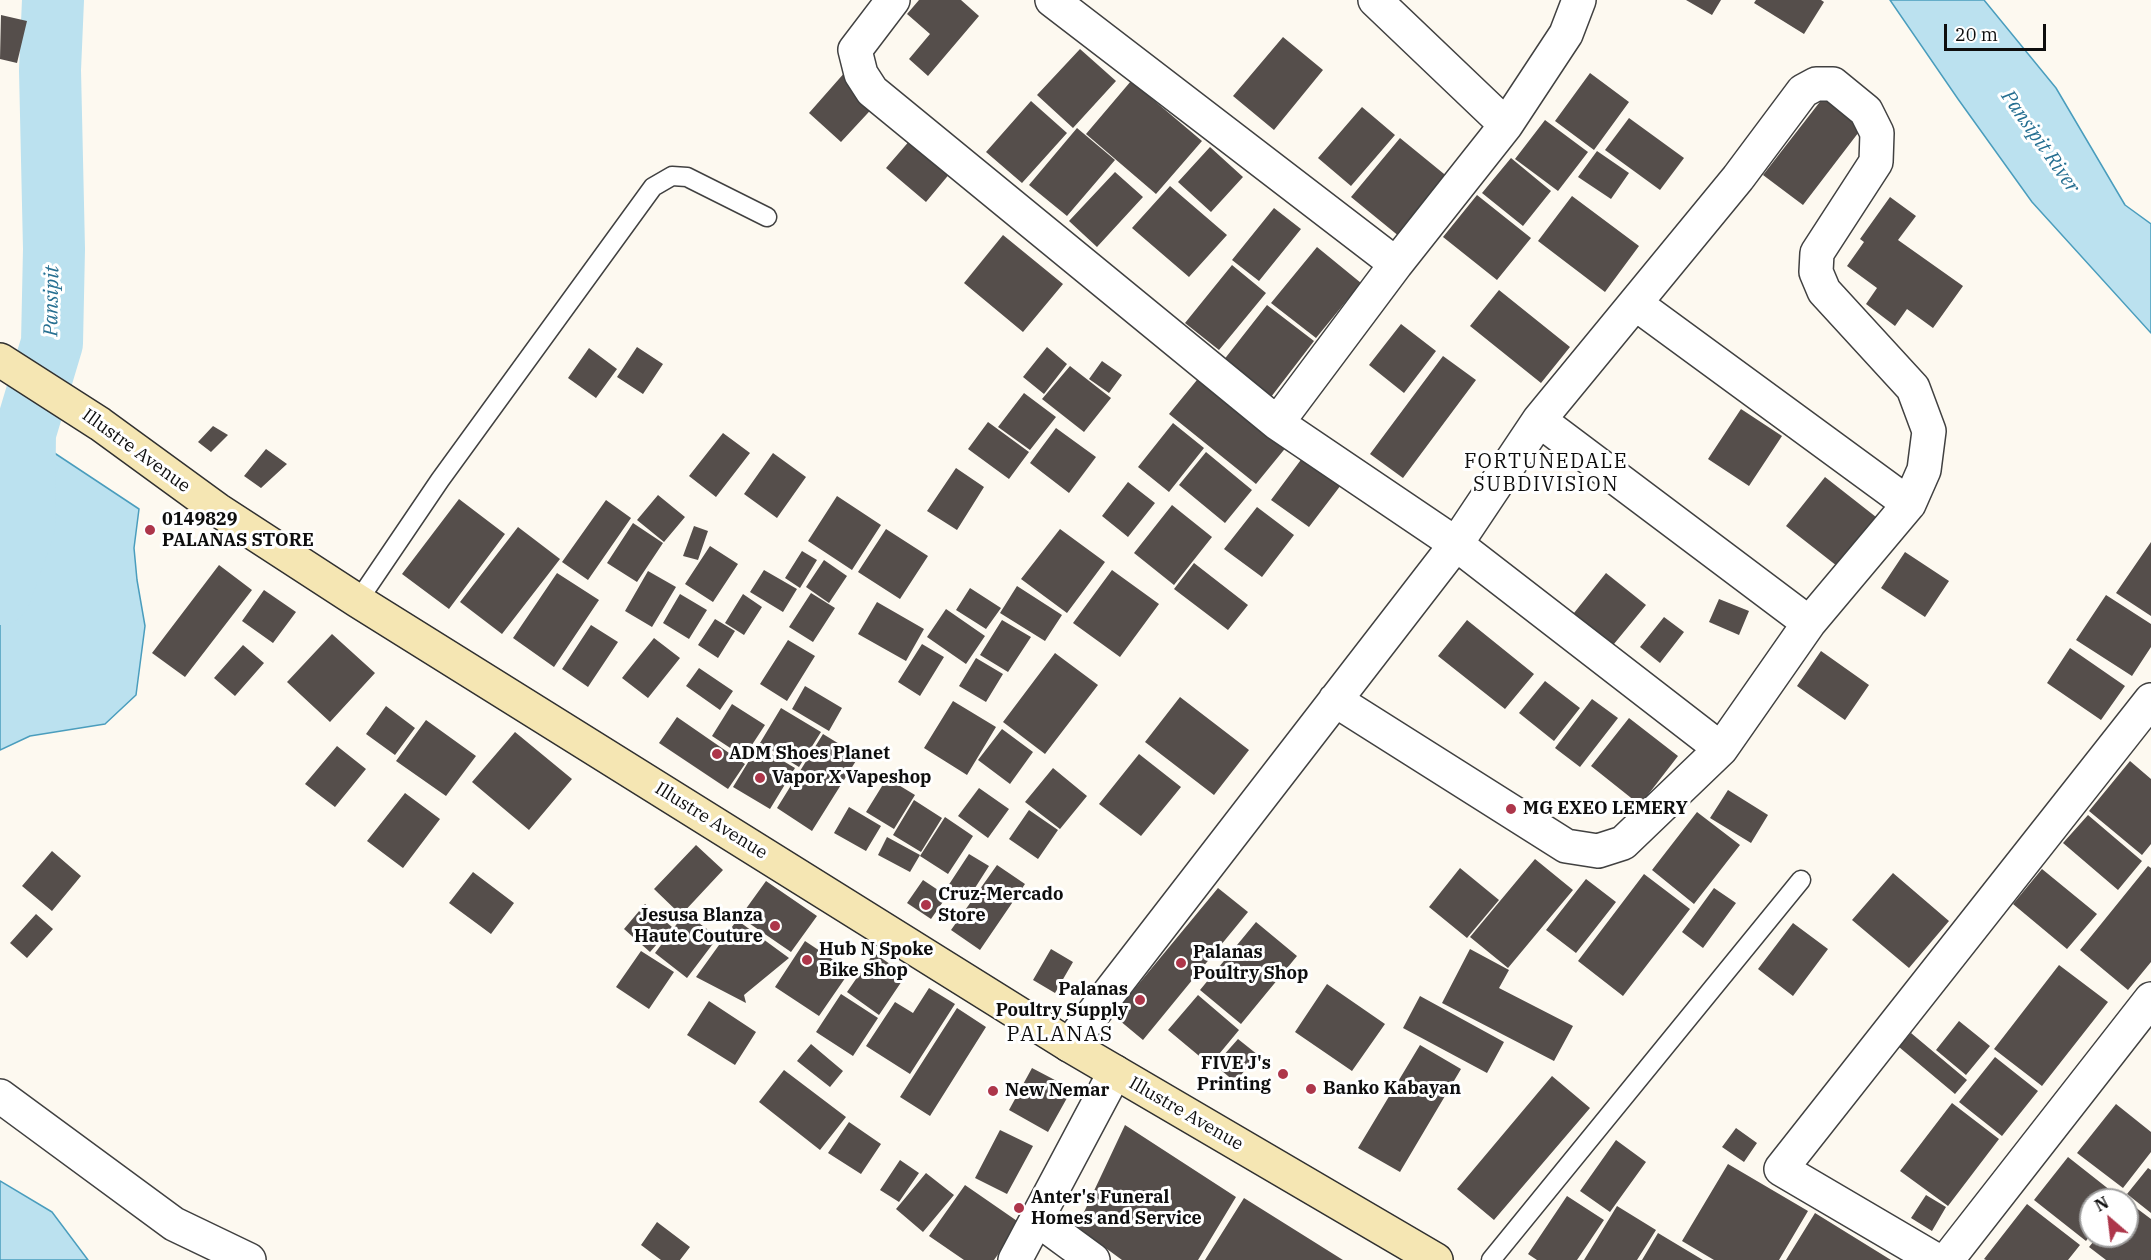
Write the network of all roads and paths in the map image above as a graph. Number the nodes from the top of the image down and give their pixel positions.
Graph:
1 (893, 0) edge
2 (1052, 0) edge
3 (1375, 0) edge
4 (1579, 0) edge
5 (1506, 125) junction
6 (767, 217) dead end
7 (1396, 264) junction
8 (1636, 304) junction
9 (0, 360) edge
10 (1539, 420) junction
11 (1277, 423) junction
12 (1909, 504) junction
13 (1456, 544) junction
14 (358, 601) junction
15 (1809, 623) junction
16 (1335, 700) junction
17 (2151, 700) edge
18 (1721, 750) junction
19 (1801, 880) dead end
20 (2151, 999) edge
21 (1069, 1045) junction
22 (1114, 1072) junction
23 (0, 1096) edge
24 (1037, 1220) junction
25 (249, 1260) edge
26 (1015, 1260) edge
27 (1093, 1260) edge
28 (1436, 1260) edge
29 (1491, 1260) edge
30 (1936, 1260) edge
31 (1947, 1260) edge

1 - 11 street
2 - 7 street
3 - 5 street
4 - 5 street
5 - 7 street
6 - 14 lane
7 - 11 street
8 - 10 street
8 - 12 street
8 - 12 street
9 - 14 main road, Illustre Avenue
10 - 13 street
10 - 15 street
11 - 13 street
12 - 15 street
13 - 16 street
13 - 18 street
14 - 21 main road, Illustre Avenue
15 - 18 street
16 - 18 street
16 - 21 street
17 - 30 street
19 - 29 lane
20 - 31 street
21 - 22 main road, Illustre Avenue
22 - 24 street
22 - 28 main road, Illustre Avenue
23 - 25 street
24 - 26 street
24 - 27 street

